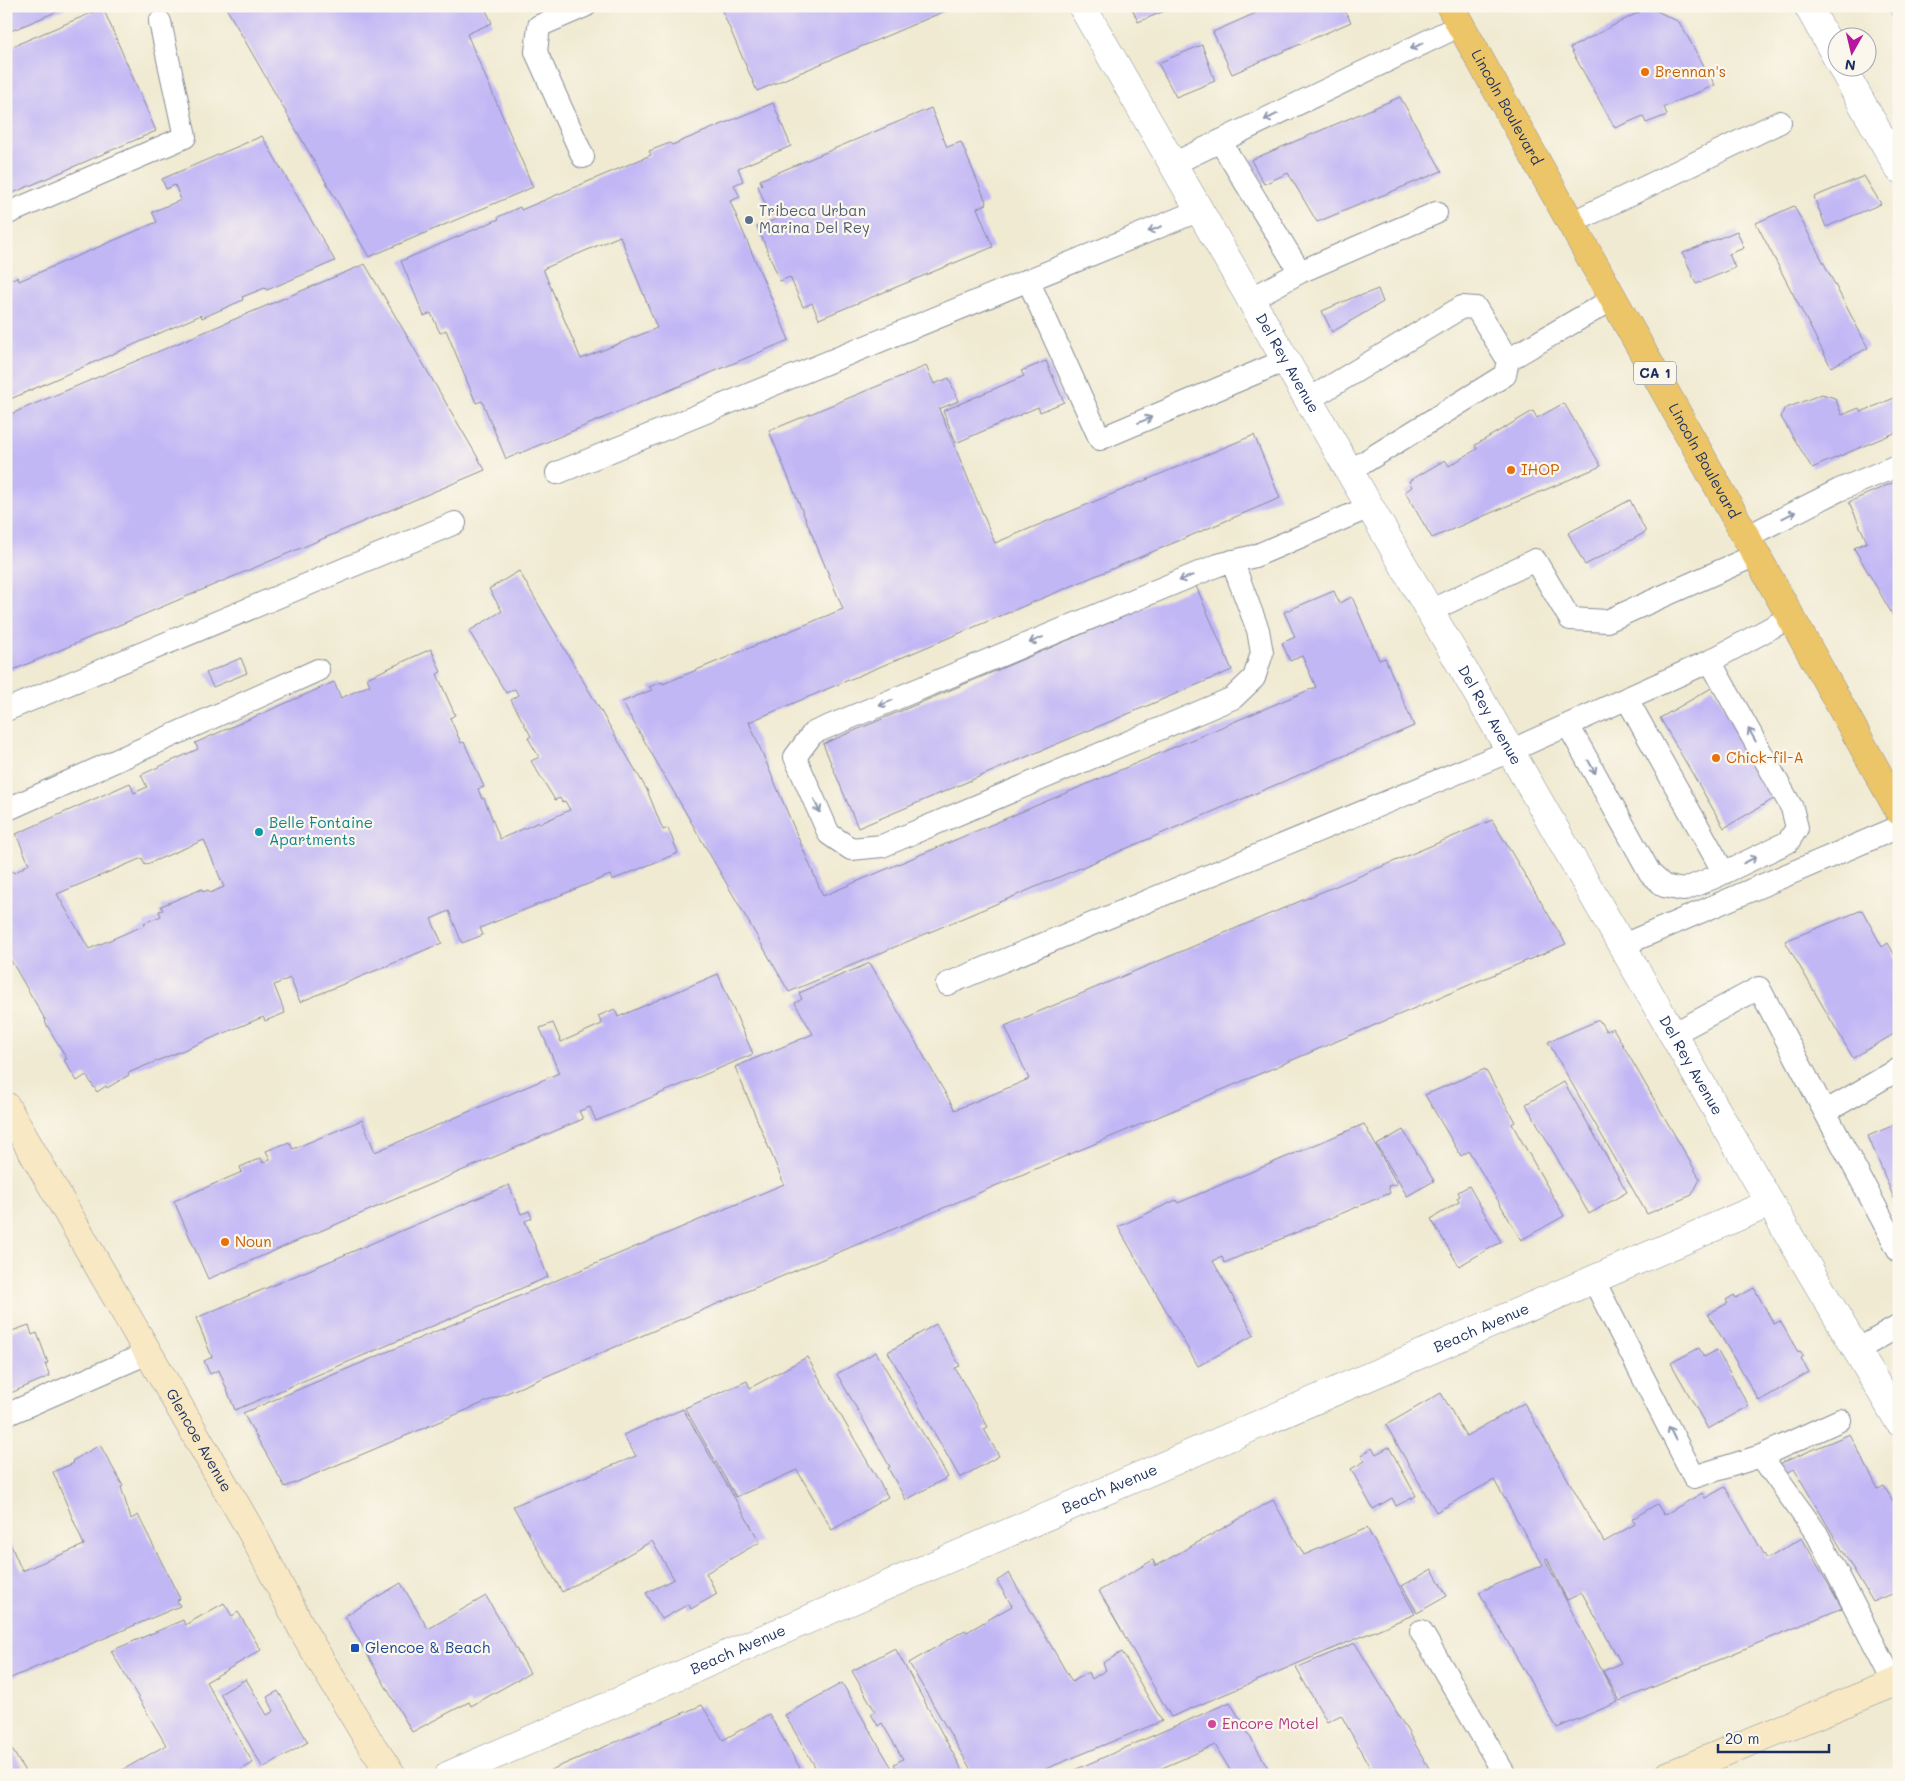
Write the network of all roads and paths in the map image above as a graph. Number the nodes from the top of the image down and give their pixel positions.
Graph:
1 (585, 6) edge
2 (1082, 6) edge
3 (1808, 6) edge
4 (1455, 16) edge
5 (160, 22) dead end
6 (1828, 42) edge
7 (1848, 78) edge
8 (1780, 122) dead end
9 (1220, 141) junction
10 (583, 157) dead end
11 (1173, 164) junction
12 (1899, 168) edge
13 (1200, 210) junction
14 (1436, 213) dead end
15 (6, 214) edge
16 (1571, 223) junction
17 (1300, 272) junction
18 (1028, 280) junction
19 (1251, 299) junction
20 (1613, 299) junction
21 (1286, 360) junction
22 (1508, 360) junction
23 (1308, 400) junction
24 (1899, 465) edge
25 (1350, 471) junction
26 (556, 473) dead end
27 (1370, 507) junction
28 (455, 523) dead end
29 (1751, 546) junction
30 (1232, 561) junction
31 (1430, 611) junction
32 (1791, 617) junction
33 (1710, 662) junction
34 (318, 670) dead end
35 (1627, 699) junction
36 (6, 710) edge
37 (1568, 724) junction
38 (1510, 750) junction
39 (6, 810) edge
40 (1899, 811) edge
41 (1899, 827) edge
42 (1724, 873) junction
43 (1623, 945) junction
44 (947, 984) dead end
45 (1674, 1034) junction
46 (1899, 1070) edge
47 (6, 1106) edge
48 (1825, 1112) junction
49 (1770, 1203) junction
50 (1899, 1251) edge
51 (1593, 1279) junction
52 (1899, 1326) edge
53 (1857, 1350) junction
54 (148, 1353) junction
55 (6, 1415) edge
56 (1840, 1420) dead end
57 (1899, 1422) edge
58 (1761, 1456) junction
59 (1421, 1631) dead end
60 (1896, 1682) edge
61 (392, 1775) edge
62 (449, 1775) edge
63 (1505, 1775) edge
64 (1669, 1775) edge

1 - 10 lane
2 - 11 street, Del Rey Avenue
3 - 6 street
4 -> 9 lane
4 - 16 highway, Lincoln Boulevard / CA 1
5 - 15 lane
7 - 12 street
8 - 16 lane
9 - 11 lane
9 - 17 lane
11 - 13 street, Del Rey Avenue
13 -> 18 lane
13 - 19 street, Del Rey Avenue
14 - 17 lane
16 - 20 highway, Lincoln Boulevard / CA 1
17 - 19 lane
18 -> 21 lane
18 - 26 lane
19 - 21 street, Del Rey Avenue
20 - 22 lane
20 - 29 highway, Lincoln Boulevard / CA 1
21 - 23 street, Del Rey Avenue
22 - 23 lane
22 - 25 lane
23 - 25 street, Del Rey Avenue
29 -> 24 lane
25 - 27 street, Del Rey Avenue
27 - 30 lane
27 - 31 street, Del Rey Avenue
28 - 36 lane
29 - 31 lane
29 - 32 highway, Lincoln Boulevard / CA 1
30 -> 30 lane
31 - 38 street, Del Rey Avenue
32 - 33 lane
32 - 40 highway, Lincoln Boulevard / CA 1
33 - 35 lane
42 -> 33 lane
34 - 39 lane
35 - 37 lane
35 - 42 lane
37 - 38 lane
37 -> 42 lane
38 - 43 street, Del Rey Avenue
38 - 44 lane
41 - 43 lane
43 - 45 street, Del Rey Avenue
45 - 48 lane
45 - 49 street, Del Rey Avenue
46 - 48 lane
47 - 54 street, Glencoe Avenue
48 - 50 lane
49 - 51 street, Beach Avenue
49 - 53 street, Del Rey Avenue
58 -> 51 lane
51 - 62 street, Beach Avenue
52 - 53 lane
53 - 57 street, Del Rey Avenue
54 - 55 lane
54 - 61 street, Glencoe Avenue
56 - 58 lane
58 - 60 lane
59 - 63 lane
60 - 64 street

